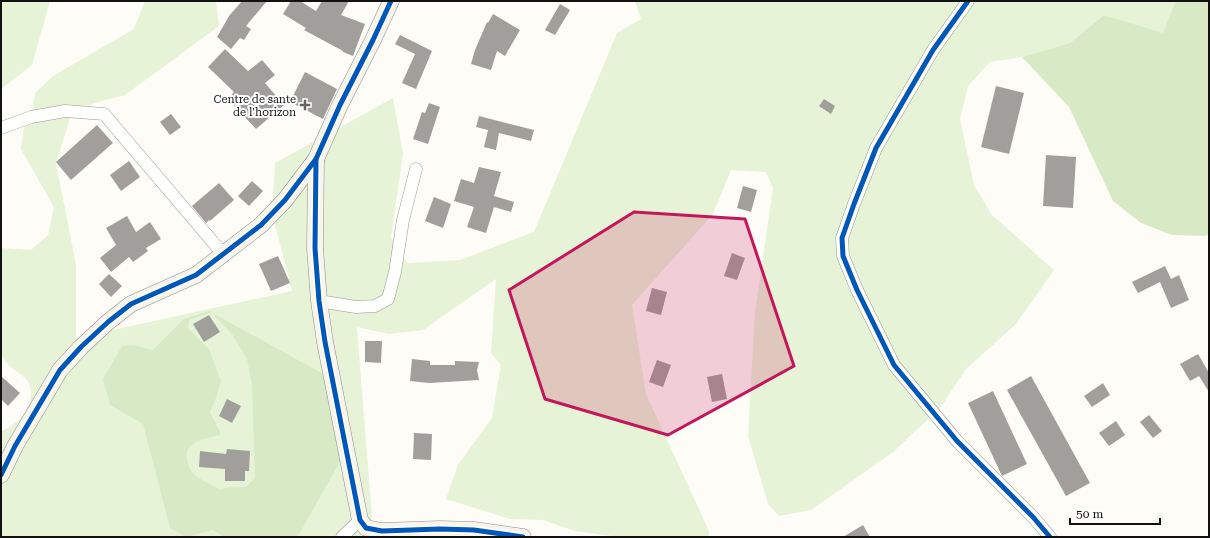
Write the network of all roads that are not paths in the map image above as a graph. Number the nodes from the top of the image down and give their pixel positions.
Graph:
1 (391, 1) edge
2 (968, 1) edge
3 (1, 128) edge
4 (316, 160) junction
5 (416, 169) dead end
6 (223, 254) junction
7 (319, 301) junction
8 (1, 475) edge
9 (360, 520) junction
10 (342, 537) edge
11 (520, 537) edge
12 (1050, 537) edge

1 - 4 street
2 - 12 street
3 - 6 street
4 - 6 street
4 - 7 street
5 - 7 street
6 - 8 street
7 - 9 street
9 - 10 street
9 - 11 street

